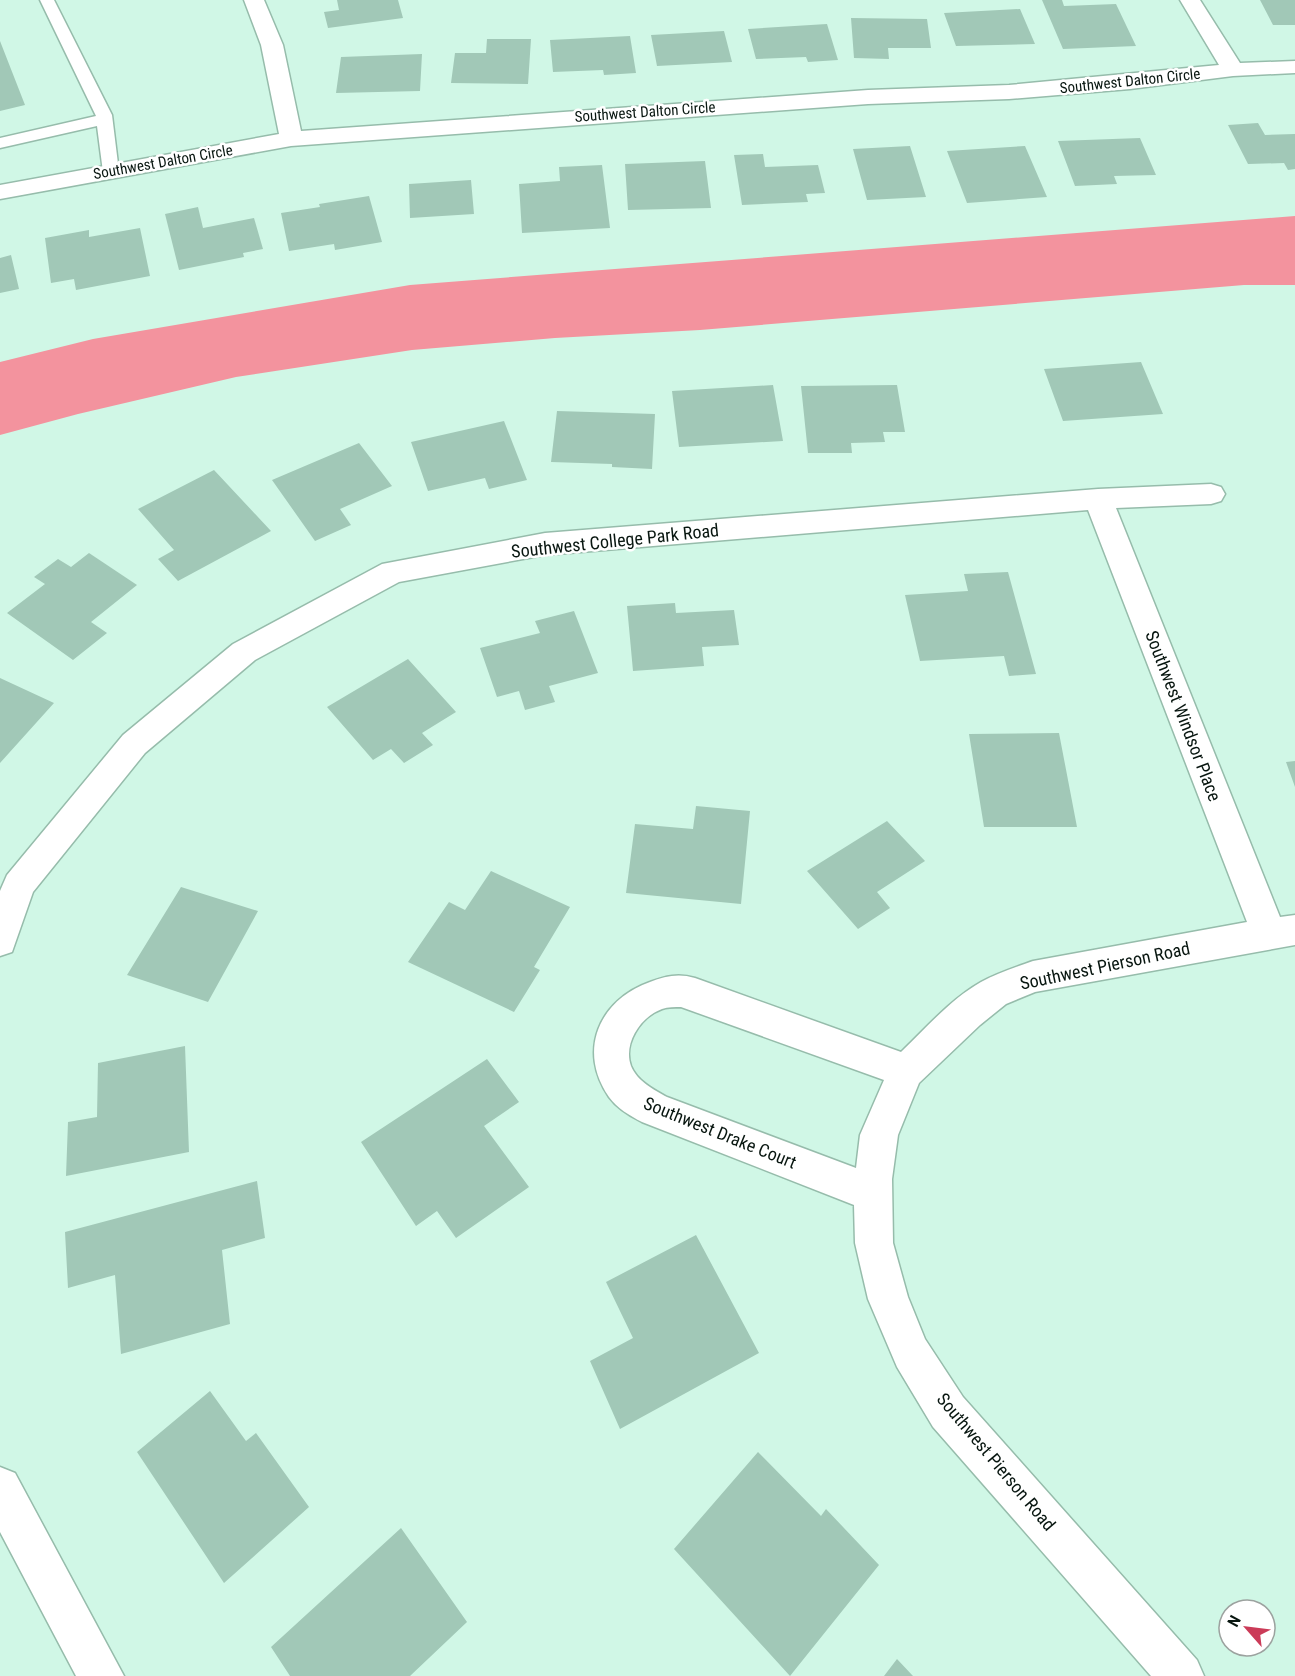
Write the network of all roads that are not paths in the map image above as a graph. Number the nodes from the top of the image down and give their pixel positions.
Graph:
1 (47, 0) edge
2 (254, 0) edge
3 (1190, 0) edge
4 (1295, 67) edge
5 (1233, 70) junction
6 (105, 120) junction
7 (291, 139) junction
8 (0, 143) edge
9 (111, 172) junction
10 (0, 192) edge
11 (1211, 494) dead end
12 (1098, 499) junction
13 (10, 882) edge
14 (1282, 932) edge
15 (0, 941) edge
16 (906, 1071) junction
17 (873, 1193) junction
18 (0, 1488) edge
19 (101, 1676) edge
20 (1182, 1676) edge

1 - 6 lane
2 - 7 street
3 - 5 street
4 - 5 street, Southwest Dalton Circle
5 - 7 street, Southwest Dalton Circle
6 - 8 lane
6 - 9 lane
7 - 9 street, Southwest Dalton Circle
9 - 10 street, Southwest Dalton Circle
11 - 12 street, Southwest College Park Road
12 - 13 street, Southwest College Park Road
12 - 14 street, Southwest Windsor Place
13 - 15 street, Southwest College Park Road
14 - 16 street, Southwest Pierson Road
16 - 17 street, Southwest Pierson Road
16 - 17 street, Southwest Drake Court
17 - 20 street, Southwest Pierson Road
18 - 19 street

